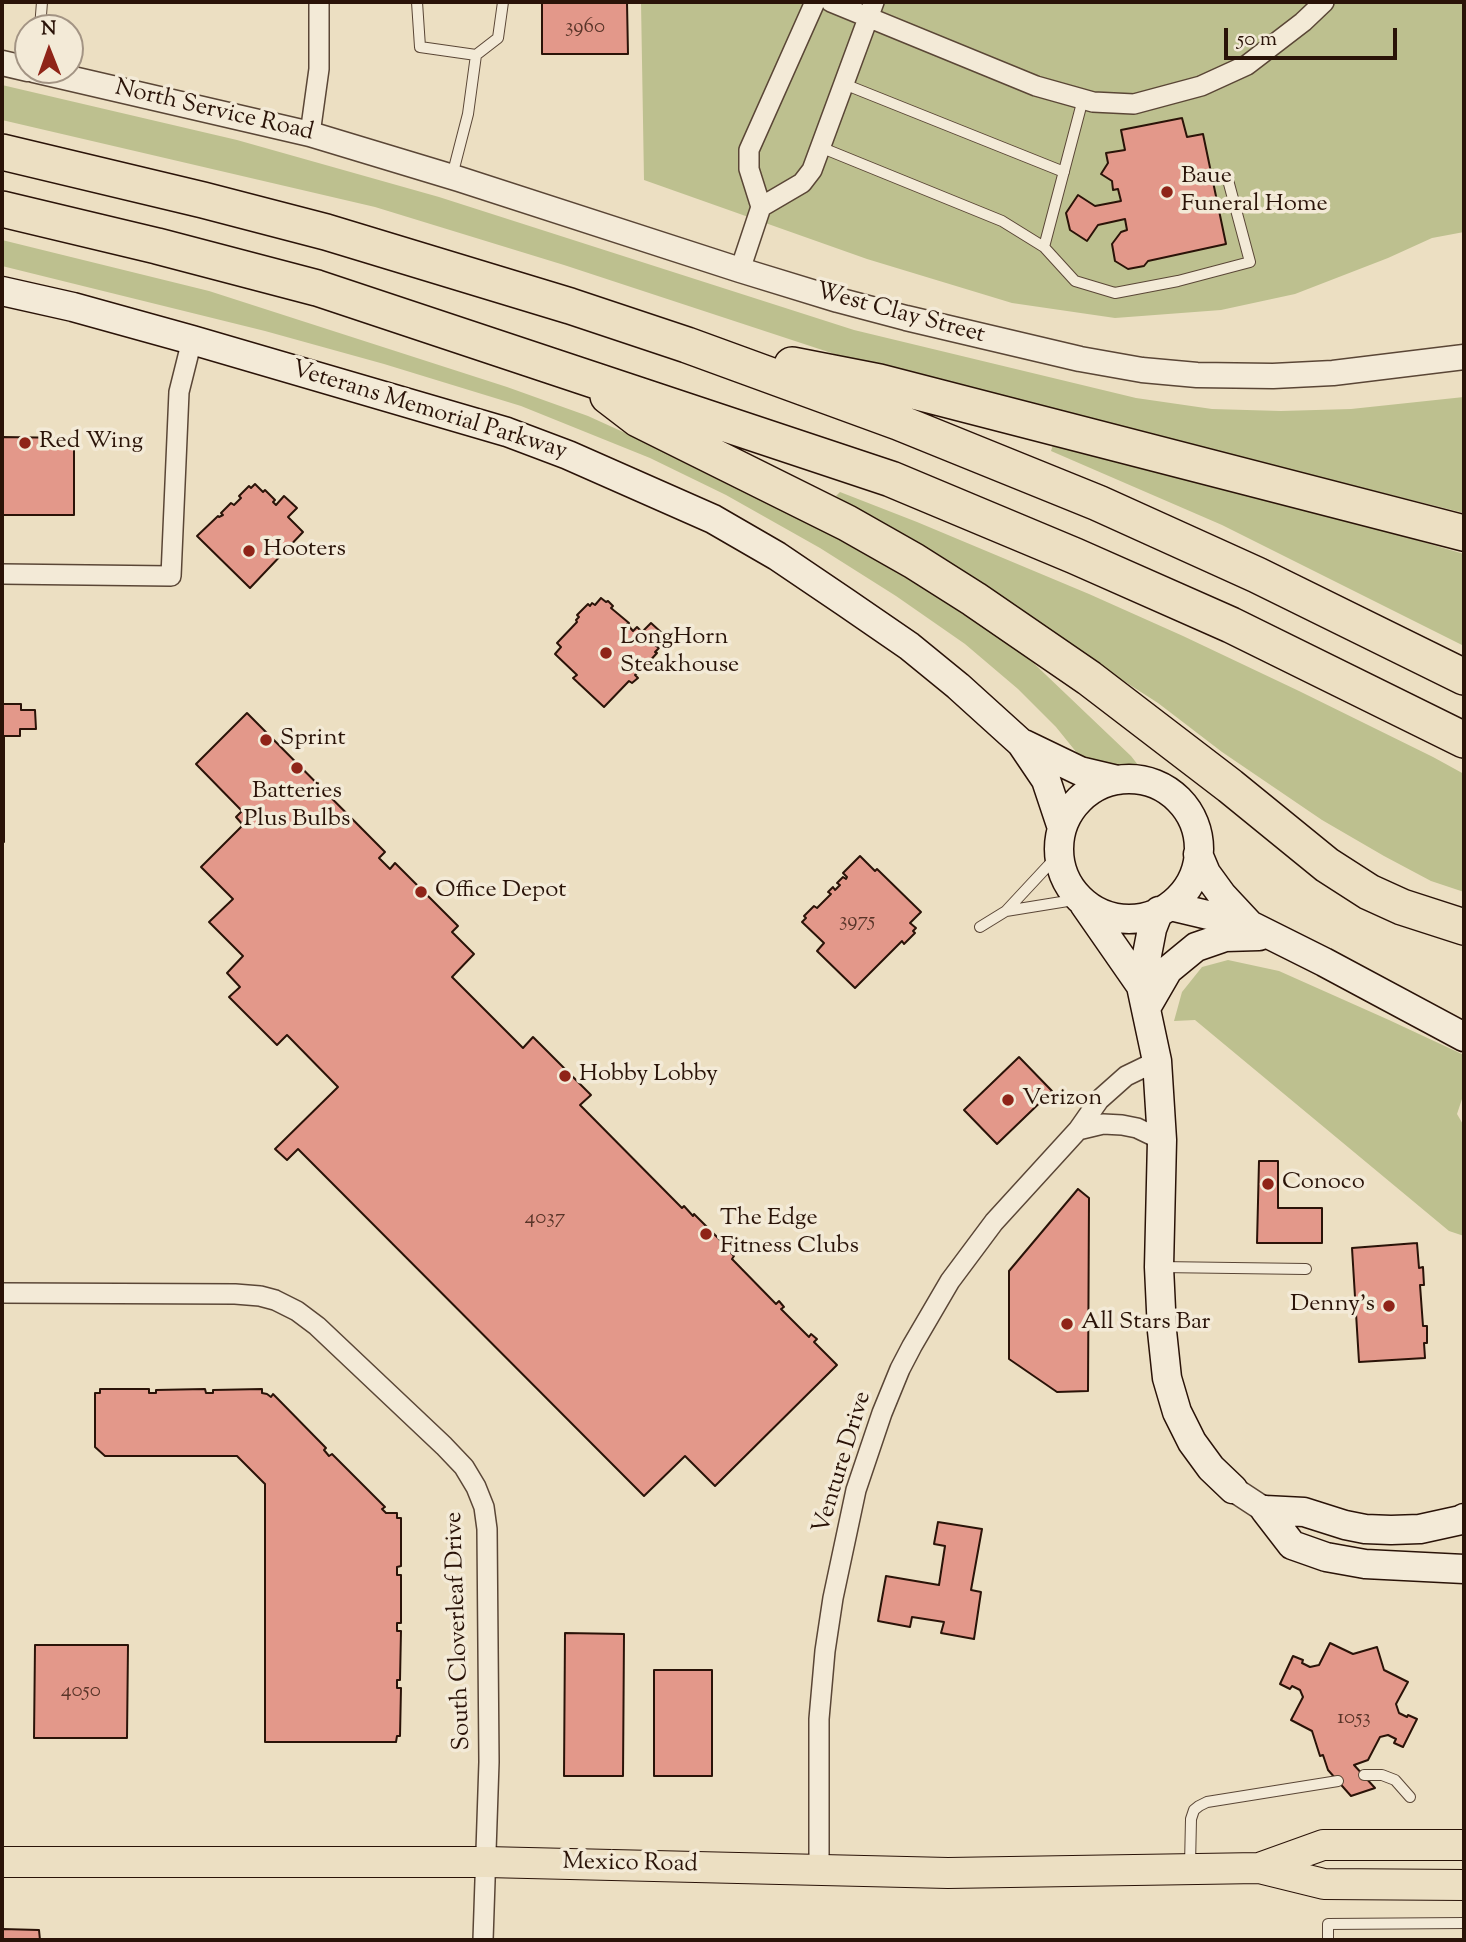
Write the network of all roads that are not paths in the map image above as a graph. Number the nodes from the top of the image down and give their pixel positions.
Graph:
1 (319, 2) edge
2 (418, 2) edge
3 (503, 2) edge
4 (815, 2) edge
5 (831, 2) edge
6 (1324, 2) edge
7 (871, 9) edge
8 (475, 55) junction
9 (84, 81) edge
10 (844, 84) junction
11 (1083, 99) junction
12 (310, 134) junction
13 (353, 146) joint
14 (820, 147) junction
15 (2, 152) edge
16 (1064, 172) junction
17 (452, 177) junction
18 (1228, 180) dead end
19 (761, 206) junction
20 (2, 209) edge
21 (1044, 247) junction
22 (740, 270) junction
23 (2, 290) edge
24 (192, 340) junction
25 (687, 345) junction
26 (1464, 357) edge
27 (583, 377) junction
28 (1464, 533) edge
29 (2, 574) edge
30 (1464, 677) edge
31 (1464, 740) edge
32 (1021, 743) junction
33 (1118, 780) junction
34 (1060, 841) junction
35 (1198, 854) junction
36 (1082, 901) junction
37 (1165, 909) junction
38 (1006, 911) junction
39 (1462, 925) edge
40 (980, 928) dead end
41 (1260, 930) junction
42 (1144, 997) junction
43 (1464, 1037) edge
44 (1157, 1061) junction
45 (1078, 1130) junction
46 (1163, 1140) junction
47 (1159, 1267) junction
48 (1306, 1269) dead end
49 (2, 1293) edge
50 (1233, 1489) joint
51 (1265, 1510) junction
52 (1464, 1518) edge
53 (1464, 1569) edge
54 (1364, 1775) dead end
55 (1338, 1780) dead end
56 (1410, 1797) dead end
57 (1458, 1842) edge
58 (2, 1862) edge
59 (485, 1862) junction
60 (1259, 1868) junction
61 (1190, 1869) junction
62 (819, 1871) junction
63 (1464, 1885) edge
64 (1464, 1923) edge
65 (483, 1940) edge
66 (1328, 1940) edge

1 - 12 street
2 - 8 lane
3 - 8 lane
4 - 19 street
5 - 7 street
6 - 11 street
7 - 10 street
7 - 11 street
8 - 17 lane
9 - 12 street, North Service Road
10 - 14 street
10 - 16 lane
11 - 16 lane
12 - 13 street, North Service Road
13 - 17 street, West Clay Street
14 - 19 street
14 - 21 lane
15 - 25 highway
16 - 21 lane
17 - 22 street, West Clay Street
18 - 21 lane
19 - 22 street
20 - 27 highway
22 - 26 street, West Clay Street
23 - 24 main road, Veterans Memorial Parkway
24 - 29 street
24 - 32 main road, Veterans Memorial Parkway
25 - 28 highway
25 - 30 highway
27 - 31 highway
27 - 39 highway
32 - 33 main road
32 - 34 main road, Veterans Memorial Parkway
33 - 34 main road
33 - 35 main road
34 - 36 main road
34 - 38 lane
35 - 37 main road
35 - 41 main road
36 - 37 main road
36 - 38 lane
36 - 42 main road
37 - 41 main road
37 - 42 main road
38 - 40 lane
41 - 42 main road
41 - 43 main road
42 - 44 main road
44 - 45 street, Venture Drive
44 - 46 main road
45 - 46 street
45 - 62 street, Venture Drive
46 - 47 main road
47 - 48 lane
47 - 50 main road
49 - 59 street, South Cloverleaf Drive
50 - 51 street
51 - 52 main road
51 - 53 main road
54 - 56 lane
55 - 61 lane
57 - 60 main road, Mexico Road
58 - 59 main road, Mexico Road
59 - 62 main road, Mexico Road
59 - 65 street, South Cloverleaf Drive
60 - 61 main road, Mexico Road
60 - 63 main road, Mexico Road
61 - 62 main road, Mexico Road
64 - 66 lane

